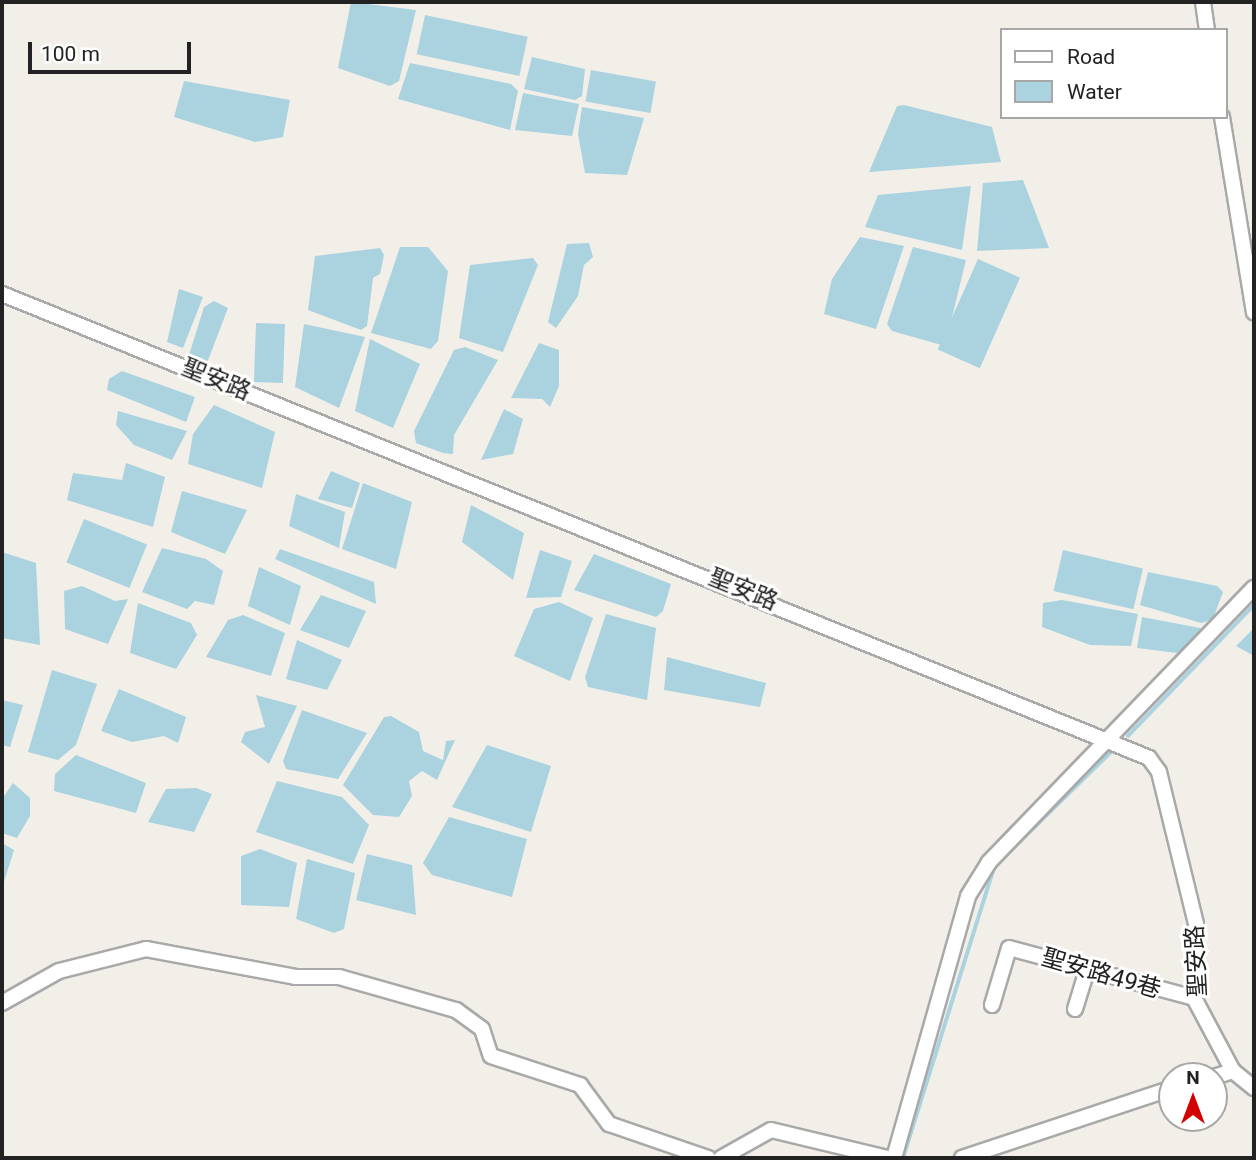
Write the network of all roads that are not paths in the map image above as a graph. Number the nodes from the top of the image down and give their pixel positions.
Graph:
1 (1203, 2) edge
2 (1207, 28) edge
3 (1222, 119) edge
4 (2, 293) edge
5 (1254, 312) edge
6 (1254, 588) edge
7 (1109, 737) junction
8 (1087, 970) junction
9 (1194, 998) junction
10 (2, 1003) edge
11 (992, 1005) dead end
12 (1074, 1009) dead end
13 (1233, 1071) junction
14 (1228, 1073) edge
15 (1254, 1088) edge
16 (1158, 1093) edge
17 (708, 1158) edge
18 (721, 1158) edge
19 (888, 1158) edge
20 (894, 1158) edge
21 (962, 1158) edge

1 - 2 street
3 - 5 street
4 - 7 street, 聖安路
6 - 7 street
7 - 9 street, 聖安路
7 - 20 street
8 - 9 street, 聖安路49巷
8 - 11 street, 聖安路49巷
8 - 12 street
9 - 13 street, 聖安路
10 - 17 street
13 - 14 street
13 - 15 street, 聖安路
16 - 21 street
18 - 19 street

